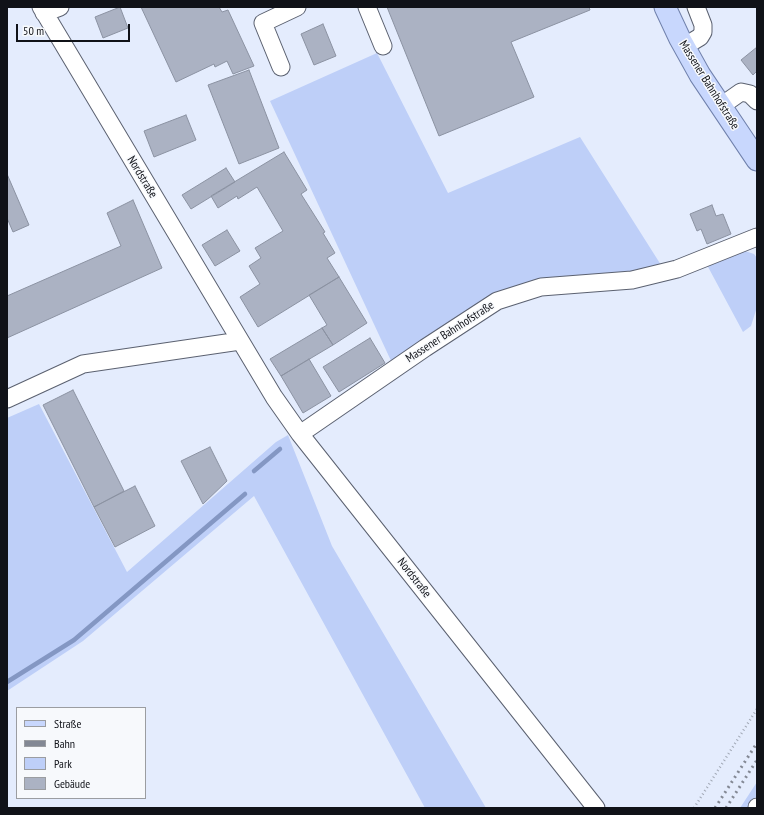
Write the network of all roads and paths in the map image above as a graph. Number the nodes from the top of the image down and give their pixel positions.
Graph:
1 (60, 7) edge
2 (297, 7) edge
3 (367, 7) edge
4 (665, 7) edge
5 (696, 7) edge
6 (42, 10) edge
7 (382, 46) dead end
8 (685, 46) junction
9 (281, 68) dead end
10 (757, 101) edge
11 (721, 106) junction
12 (757, 160) edge
13 (756, 240) edge
14 (240, 341) junction
15 (7, 399) edge
16 (300, 434) junction
17 (757, 709) edge
18 (596, 808) edge
19 (694, 808) edge

1 - 6 street, Nordstraße
2 - 9 street
3 - 7 street
4 - 8 main road, Massener Bahnhofstraße
5 - 8 street
6 - 14 street, Nordstraße
8 - 11 main road, Massener Bahnhofstraße
10 - 11 street
11 - 12 main road, Massener Bahnhofstraße
13 - 16 street, Massener Bahnhofstraße
14 - 15 street
14 - 16 street, Nordstraße
16 - 18 street, Nordstraße
17 - 19 path

